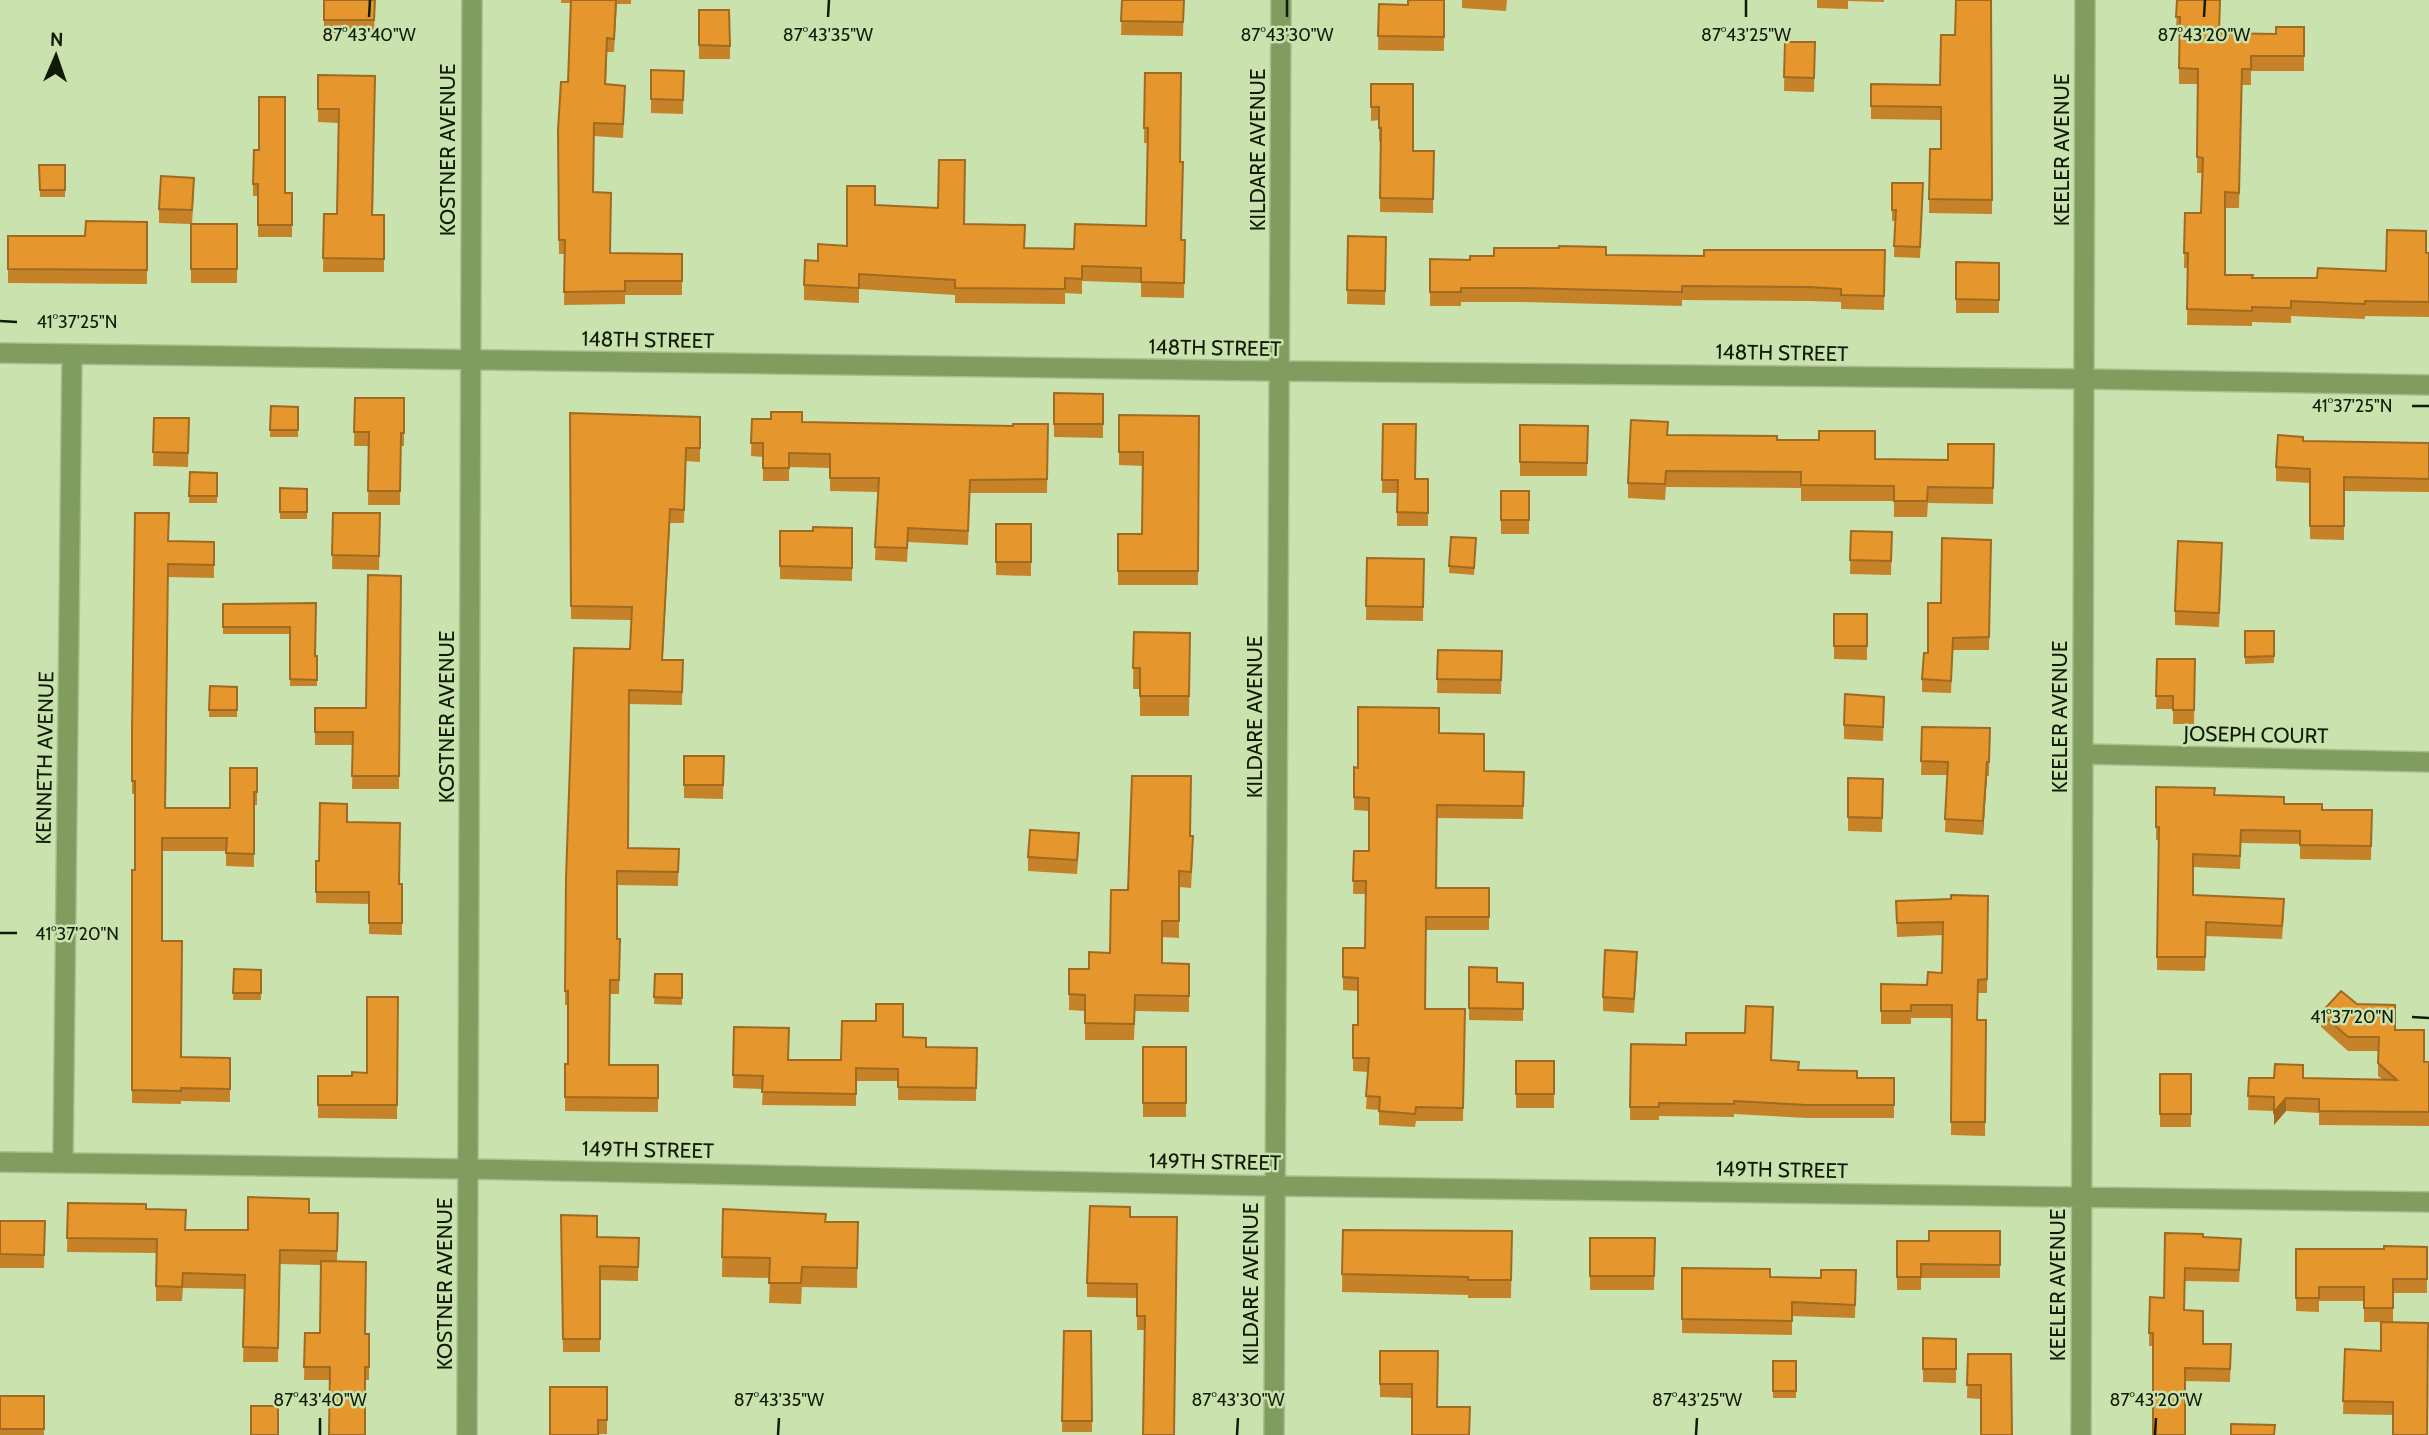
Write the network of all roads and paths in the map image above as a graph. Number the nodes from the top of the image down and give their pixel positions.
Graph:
1 (472, 0) edge
2 (1281, 0) edge
3 (2085, 0) edge
4 (0, 353) edge
5 (72, 354) junction
6 (470, 360) junction
7 (1280, 371) junction
8 (2085, 379) junction
9 (2429, 385) edge
10 (2083, 754) junction
11 (2429, 762) edge
12 (0, 1162) edge
13 (63, 1162) junction
14 (469, 1169) junction
15 (1274, 1186) junction
16 (2080, 1197) junction
17 (2429, 1202) edge
18 (467, 1435) edge
19 (1274, 1435) edge
20 (2081, 1435) edge

1 - 6 street, KOSTNER AVENUE
2 - 7 street, KILDARE AVENUE
3 - 8 street, KEELER AVENUE
4 - 5 street, 148TH STREET
5 - 6 street, 148TH STREET
5 - 13 street, KENNETH AVENUE
6 - 7 street, 148TH STREET
6 - 14 street, KOSTNER AVENUE
7 - 8 street, 148TH STREET
7 - 15 street, KILDARE AVENUE
8 - 9 street, 148TH STREET
8 - 10 street, KEELER AVENUE
10 - 11 street, JOSEPH COURT
10 - 16 street, KEELER AVENUE
12 - 13 street, 149TH STREET
13 - 14 street, 149TH STREET
14 - 15 street, 149TH STREET
14 - 18 street, KOSTNER AVENUE
15 - 16 street, 149TH STREET
15 - 19 street, KILDARE AVENUE
16 - 17 street, 149TH STREET
16 - 20 street, KEELER AVENUE

